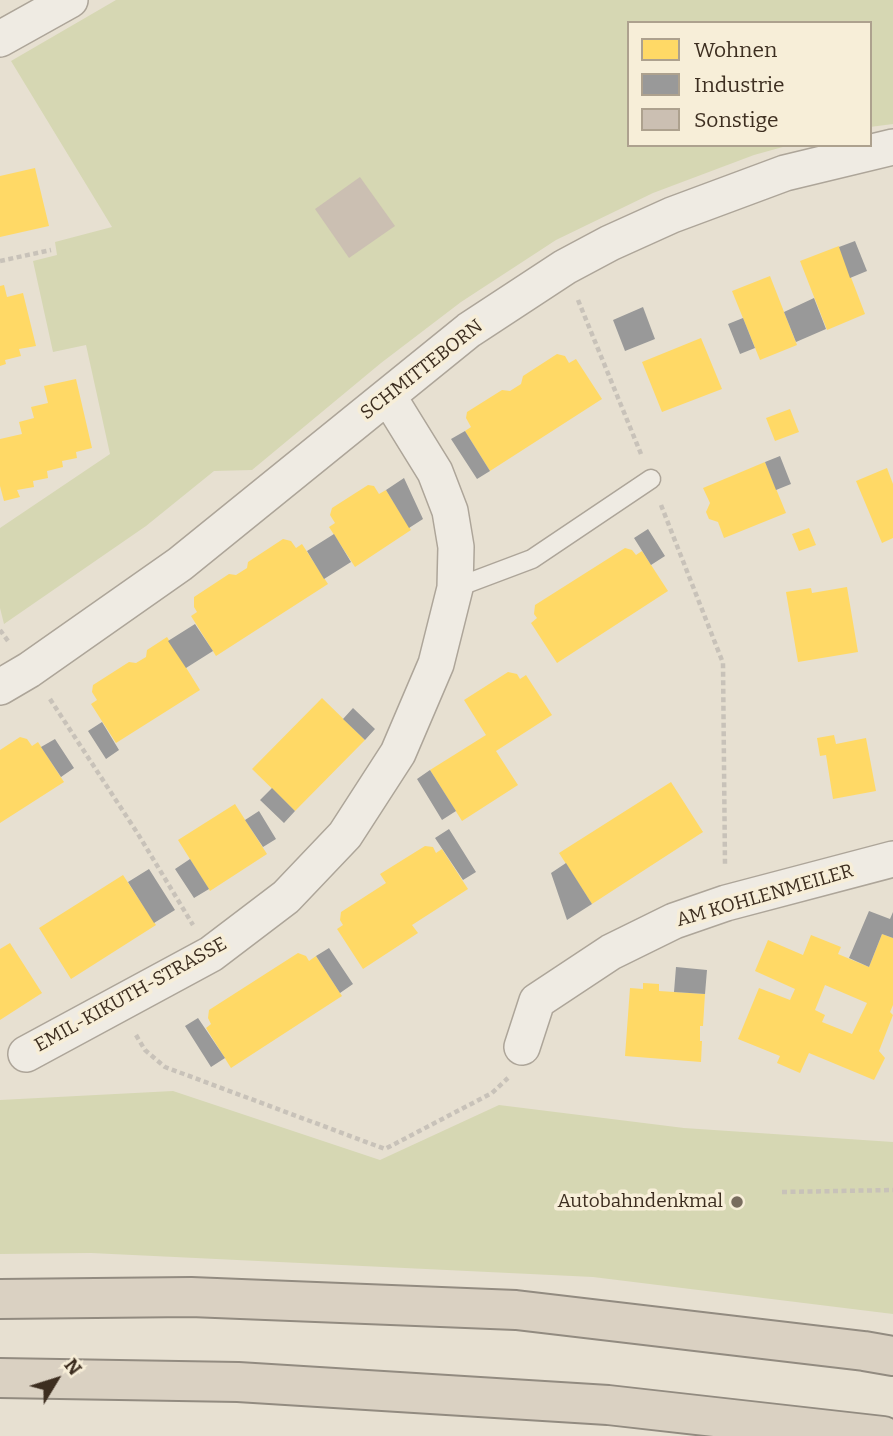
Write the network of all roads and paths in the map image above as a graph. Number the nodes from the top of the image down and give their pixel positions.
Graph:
1 (70, 0) edge
2 (0, 39) edge
3 (893, 147) edge
4 (51, 250) dead end
5 (0, 261) edge
6 (565, 267) junction
7 (388, 396) junction
8 (651, 479) junction
9 (455, 588) junction
10 (0, 687) edge
11 (66, 721) dead end
12 (893, 859) edge
13 (726, 904) junction
14 (211, 954) junction
15 (119, 1003) junction
16 (523, 1047) joint
17 (26, 1054) dead end
18 (893, 1189) edge
19 (782, 1192) dead end
20 (0, 1299) edge
21 (883, 1353) edge
22 (0, 1378) edge
23 (883, 1436) edge

1 - 2 street
3 - 6 street, SCHMITTEBORN
4 - 5 path
6 - 7 street, SCHMITTEBORN
6 - 8 path
7 - 9 street, EMIL-KIKUTH-STRASSE
7 - 10 street, SCHMITTEBORN
8 - 9 lane
8 - 13 path
9 - 14 street, EMIL-KIKUTH-STRASSE
11 - 14 path
12 - 13 street, AM KOHLENMEILER
13 - 16 street, AM KOHLENMEILER
14 - 15 street, EMIL-KIKUTH-STRASSE
15 - 16 path
15 - 17 street, EMIL-KIKUTH-STRASSE
18 - 19 path
20 - 21 highway
22 - 23 highway

